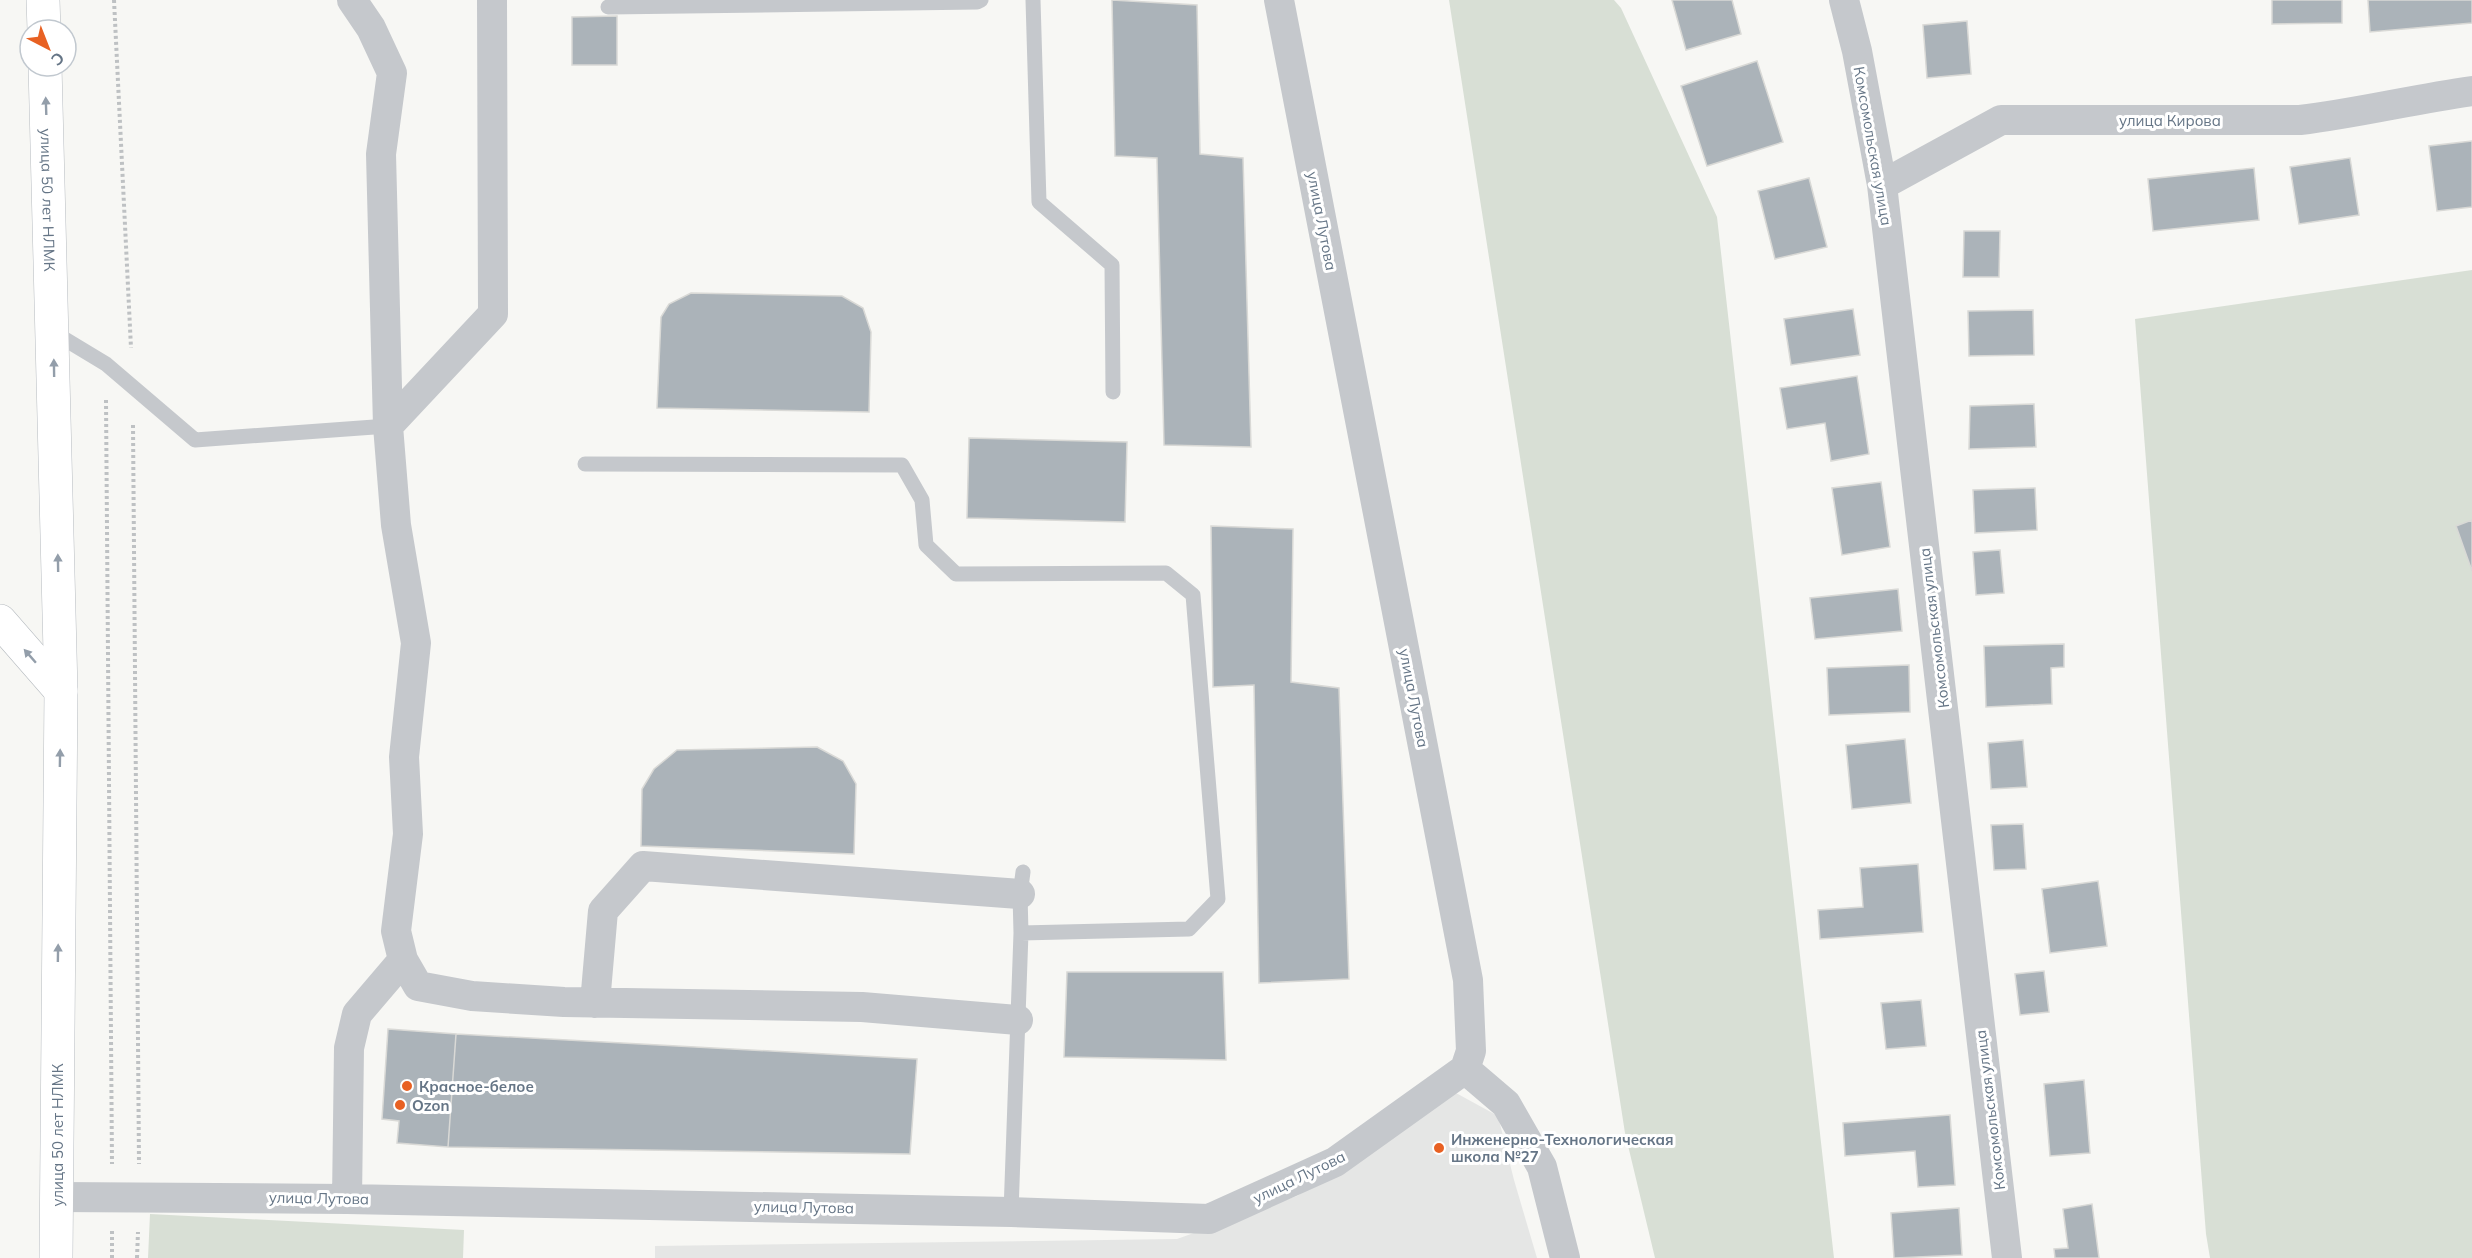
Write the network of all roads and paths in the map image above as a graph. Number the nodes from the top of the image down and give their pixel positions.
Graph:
1 (43, 0) edge
2 (114, 0) edge
3 (352, 0) edge
4 (492, 0) edge
5 (981, 0) edge
6 (1033, 0) edge
7 (1279, 0) edge
8 (1844, 0) edge
9 (608, 7) dead end
10 (44, 18) edge
11 (45, 78) edge
12 (2472, 91) edge
13 (1882, 185) junction
14 (53, 332) junction
15 (106, 364) junction
16 (133, 387) junction
17 (1113, 392) dead end
18 (388, 426) junction
19 (585, 464) dead end
20 (0, 621) edge
21 (61, 691) junction
22 (1022, 883) joint
23 (1021, 933) junction
24 (403, 960) junction
25 (595, 1003) junction
26 (1018, 1020) junction
27 (1465, 1069) junction
28 (57, 1197) junction
29 (126, 1198) junction
30 (347, 1198) junction
31 (1011, 1212) junction
32 (56, 1258) edge
33 (112, 1258) edge
34 (136, 1258) edge
35 (1565, 1258) edge
36 (2007, 1258) edge

1 - 10 main road
2 - 16 path
3 - 18 street
4 - 18 street
5 - 9 lane
6 - 17 lane
7 - 27 street, улица Лутова
8 - 13 street, Комсомольская улица
14 -> 11 main road, улица 50 лет НЛМК
12 - 13 street, улица Кирова
13 - 36 street, Комсомольская улица
14 - 15 lane
21 -> 14 main road, улица 50 лет НЛМК
15 - 16 lane
15 - 29 path
16 - 18 lane
16 - 29 path
18 - 24 street
19 - 23 lane
21 -> 20 main road
28 -> 21 main road, улица 50 лет НЛМК
22 - 23 lane
22 - 25 street
23 - 26 lane
24 - 25 street
24 - 30 street
25 - 26 street
26 - 31 lane
27 - 31 street, улица Лутова
27 - 35 street
28 - 29 street, улица Лутова
28 - 32 main road, улица 50 лет НЛМК
29 - 30 street, улица Лутова
29 - 33 path
29 - 34 path
30 - 31 street, улица Лутова

